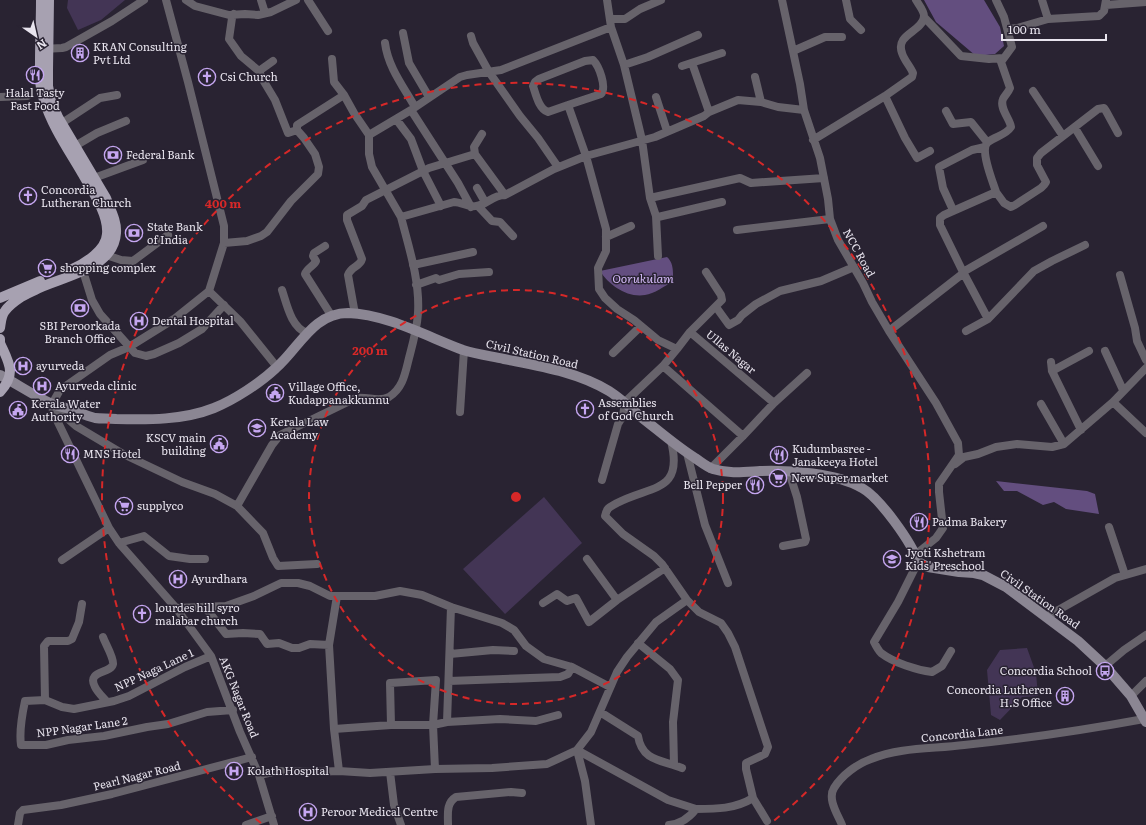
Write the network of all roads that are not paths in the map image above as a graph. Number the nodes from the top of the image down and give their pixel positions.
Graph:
1 (41, 0) edge
2 (48, 0) edge
3 (144, 0) edge
4 (166, 0) edge
5 (186, 0) edge
6 (261, 0) edge
7 (296, 0) edge
8 (308, 0) edge
9 (607, 0) edge
10 (661, 0) edge
11 (782, 0) edge
12 (846, 0) edge
13 (916, 0) edge
14 (996, 0) edge
15 (1042, 0) edge
16 (1106, 2) edge
17 (1146, 2) edge
18 (265, 13) junction
19 (234, 14) junction
20 (924, 17) junction
21 (1048, 20) junction
22 (610, 23) junction
23 (328, 30) dead end
24 (861, 30) dead end
25 (1008, 30) junction
26 (403, 33) dead end
27 (698, 35) dead end
28 (471, 36) dead end
29 (842, 37) dead end
30 (385, 42) dead end
31 (44, 49) junction
32 (793, 51) junction
33 (722, 53) dead end
34 (1003, 58) junction
35 (332, 59) dead end
36 (273, 61) dead end
37 (692, 63) junction
38 (624, 64) junction
39 (682, 66) dead end
40 (259, 71) junction
41 (489, 72) junction
42 (755, 76) dead end
43 (1033, 91) dead end
44 (117, 95) dead end
45 (344, 95) junction
46 (27, 96) dead end
47 (885, 96) junction
48 (0, 97) edge
49 (430, 97) junction
50 (656, 97) dead end
51 (761, 102) junction
52 (568, 105) junction
53 (413, 108) junction
54 (804, 110) junction
55 (946, 111) dead end
56 (709, 112) junction
57 (396, 118) junction
58 (126, 121) dead end
59 (62, 123) junction
60 (1075, 128) junction
61 (297, 130) junction
62 (667, 131) junction
63 (1118, 133) dead end
64 (482, 134) dead end
65 (369, 135) junction
66 (1063, 136) junction
67 (642, 140) junction
68 (814, 140) junction
69 (986, 144) junction
70 (75, 146) junction
71 (930, 151) dead end
72 (476, 154) junction
73 (586, 156) junction
74 (143, 160) dead end
75 (445, 162) junction
76 (1098, 166) dead end
77 (558, 167) junction
78 (423, 171) junction
79 (88, 174) junction
80 (824, 178) junction
81 (477, 188) dead end
82 (385, 190) junction
83 (996, 192) junction
84 (506, 195) junction
85 (650, 198) junction
86 (485, 202) junction
87 (722, 202) dead end
88 (441, 206) junction
89 (474, 206) junction
90 (953, 210) junction
91 (656, 216) junction
92 (401, 217) junction
93 (830, 219) junction
94 (631, 226) dead end
95 (1043, 226) dead end
96 (737, 230) dead end
97 (168, 235) dead end
98 (513, 236) dead end
99 (606, 237) junction
100 (224, 243) junction
101 (1086, 245) dead end
102 (325, 246) dead end
103 (473, 252) dead end
104 (106, 255) junction
105 (658, 256) dead end
106 (413, 265) junction
107 (854, 267) junction
108 (83, 271) junction
109 (489, 272) dead end
110 (706, 272) dead end
111 (963, 272) junction
112 (1120, 275) dead end
113 (63, 276) junction
114 (416, 285) junction
115 (282, 290) dead end
116 (209, 291) junction
117 (0, 298) edge
118 (13, 303) junction
119 (224, 305) junction
120 (716, 307) junction
121 (0, 309) edge
122 (355, 314) junction
123 (331, 315) junction
124 (988, 319) junction
125 (641, 326) junction
126 (0, 328) edge
127 (416, 331) junction
128 (889, 331) junction
129 (966, 331) dead end
130 (690, 332) junction
131 (307, 333) junction
132 (0, 339) edge
133 (0, 343) edge
134 (129, 348) junction
135 (464, 350) junction
136 (677, 350) junction
137 (1089, 351) dead end
138 (1105, 351) dead end
139 (613, 353) dead end
140 (1146, 360) edge
141 (1050, 362) dead end
142 (663, 366) junction
143 (277, 367) junction
144 (1145, 370) edge
145 (1052, 371) junction
146 (807, 373) dead end
147 (4, 377) edge
148 (1123, 390) junction
149 (0, 392) edge
150 (625, 402) junction
151 (1113, 402) junction
152 (774, 403) junction
153 (52, 404) junction
154 (1041, 404) dead end
155 (460, 412) dead end
156 (1081, 430) junction
157 (1146, 433) edge
158 (744, 436) junction
159 (671, 441) junction
160 (1064, 444) junction
161 (687, 453) junction
162 (951, 466) junction
163 (710, 469) junction
164 (789, 472) junction
165 (602, 480) dead end
166 (237, 506) junction
167 (1109, 527) dead end
168 (109, 528) junction
169 (119, 543) junction
170 (784, 546) dead end
171 (917, 558) junction
172 (205, 559) dead end
173 (62, 560) dead end
174 (587, 560) dead end
175 (317, 564) dead end
176 (665, 568) junction
177 (1146, 569) edge
178 (1124, 575) junction
179 (728, 582) dead end
180 (337, 596) junction
181 (617, 600) junction
182 (687, 600) junction
183 (543, 603) dead end
184 (82, 604) dead end
185 (205, 607) junction
186 (451, 607) junction
187 (176, 608) junction
188 (1046, 617) junction
189 (1146, 636) edge
190 (103, 637) dead end
191 (638, 643) junction
192 (329, 645) junction
193 (514, 651) dead end
194 (951, 651) dead end
195 (450, 654) junction
196 (211, 656) junction
197 (572, 666) junction
198 (1105, 666) junction
199 (449, 681) junction
200 (1146, 681) edge
201 (610, 687) junction
202 (1131, 696) junction
203 (45, 700) junction
204 (107, 702) junction
205 (232, 710) junction
206 (600, 712) junction
207 (558, 716) dead end
208 (1145, 721) edge
209 (447, 722) junction
210 (392, 725) junction
211 (433, 725) junction
212 (334, 729) junction
213 (577, 750) junction
214 (252, 757) junction
215 (435, 769) junction
216 (339, 771) junction
217 (390, 772) junction
218 (260, 775) junction
219 (522, 792) dead end
220 (753, 798) junction
221 (693, 813) junction
222 (272, 816) junction
223 (767, 821) dead end
224 (18, 825) edge
225 (246, 825) edge
226 (274, 825) edge
227 (401, 825) edge
228 (448, 825) edge
229 (591, 825) edge
230 (669, 825) edge
231 (687, 825) edge
232 (842, 825) edge

1 - 31 main road
2 - 31 main road
3 - 31 street
4 - 100 street
5 - 19 street
6 - 18 street
7 - 18 street
8 - 23 street
9 - 22 street
10 - 22 street
11 - 32 street, NCC Road
12 - 24 street
13 - 20 street
14 - 25 street
15 - 21 street
16 - 17 street
16 - 21 street
18 - 19 street
19 - 40 street
20 - 34 street
20 - 47 street
21 - 25 street
22 - 38 street
22 - 41 street
25 - 34 street
26 - 49 street
27 - 38 street
28 - 41 street
29 - 32 street
30 - 53 street
31 - 59 main road
31 - 79 main road
32 - 54 street, NCC Road
33 - 37 street
34 - 69 street
35 - 45 street
36 - 40 street
37 - 39 street
37 - 56 street
38 - 67 street
40 - 61 street
41 - 49 street
41 - 77 street
42 - 51 street
43 - 66 street
44 - 59 street
45 - 61 street
45 - 65 street
46 - 48 street
47 - 68 street
47 - 71 street
49 - 53 street
50 - 62 street
51 - 54 street
51 - 56 street
52 - 52 street
52 - 73 street
53 - 57 street
53 - 75 street
54 - 68 street, NCC Road
55 - 69 street
56 - 62 street
57 - 65 street
57 - 78 street
58 - 70 street
59 - 70 main road
60 - 63 street
60 - 66 street
60 - 76 street
61 - 100 street
62 - 67 street
64 - 72 street
65 - 82 street
66 - 83 street
67 - 73 street
67 - 85 street
68 - 80 street, NCC Road
69 - 83 street
69 - 90 street
70 - 79 main road
72 - 75 street
72 - 84 street
73 - 77 street
73 - 99 street
74 - 79 street
75 - 78 street
75 - 89 street
77 - 84 street
78 - 82 street
78 - 88 street
79 - 104 main road
79 - 113 main road
80 - 85 street
80 - 93 street, NCC Road
81 - 86 street
82 - 92 street
82 - 122 street
83 - 90 street
84 - 86 street
85 - 91 street
86 - 89 street
87 - 91 street
88 - 89 street
88 - 92 street
89 - 98 street
90 - 111 street
91 - 105 street
92 - 106 street
93 - 96 street
93 - 107 street, NCC Road
94 - 99 street
95 - 111 street
97 - 104 street
99 - 125 street
100 - 116 street
101 - 124 street
102 - 123 street
103 - 106 street
104 - 108 main road
106 - 114 street
107 - 120 street
107 - 128 street, NCC Road
108 - 113 main road
108 - 134 street
109 - 114 street
110 - 120 street
111 - 124 street
111 - 128 street
112 - 140 street
113 - 117 main road
113 - 118 main road
114 - 127 street
115 - 131 street
116 - 119 street
116 - 134 street
118 - 121 main road
118 - 126 main road
119 - 134 street
119 - 143 street
120 - 130 street
122 - 123 main road, Civil Station Road
122 - 127 main road, Civil Station Road
123 - 131 main road, Civil Station Road
124 - 129 street
125 - 136 street
125 - 139 street
127 - 135 main road, Civil Station Road
127 - 166 street
128 - 162 street, NCC Road
130 - 136 street, Ullas Nagar
130 - 152 street, Ullas Nagar
131 - 143 main road, Civil Station Road
132 - 133 main road
133 - 147 main road
134 - 153 street
135 - 150 main road, Civil Station Road
135 - 155 street
136 - 142 street, Ullas Nagar
137 - 145 street
138 - 148 street
141 - 145 street
142 - 150 street, Ullas Nagar
142 - 158 street
143 - 153 main road, Civil Station Road
144 - 148 street
145 - 156 street
146 - 152 street
147 - 149 main road
147 - 153 main road, Civil Station Road
148 - 151 street
150 - 159 main road, Civil Station Road
150 - 165 street
151 - 156 street
151 - 157 street
152 - 158 street
153 - 166 street
153 - 168 street, AKG Nagar Road
154 - 160 street
156 - 160 street
158 - 163 street
159 - 161 main road, Civil Station Road
159 - 176 street
160 - 162 street
161 - 163 main road, Civil Station Road
161 - 179 street
162 - 171 street
163 - 164 main road, Civil Station Road
164 - 170 street
164 - 171 main road, Civil Station Road
166 - 175 street
167 - 178 street
168 - 169 street, AKG Nagar Road
168 - 173 street
169 - 172 street
169 - 187 street, AKG Nagar Road
171 - 188 main road, Civil Station Road
171 - 194 street
174 - 181 street
176 - 181 street
176 - 182 street
177 - 178 street
178 - 188 street
180 - 185 street
180 - 186 street
180 - 192 street
181 - 183 street
182 - 191 street
182 - 220 street
184 - 203 street
185 - 187 street
185 - 192 street
186 - 195 street
186 - 197 street
187 - 196 street, AKG Nagar Road
188 - 198 main road, Civil Station Road
189 - 198 street
190 - 204 street
191 - 201 street
191 - 206 street
192 - 212 street
193 - 195 street
195 - 199 street
196 - 204 street, NPP Naga Lane 1
196 - 205 street, AKG Nagar Road
197 - 199 street
197 - 201 street
198 - 202 main road, Civil Station Road
199 - 209 street
200 - 202 street
201 - 206 street
202 - 208 main road, Civil Station Road
203 - 204 street, NPP Naga Lane 1
203 - 205 street, NPP Nagar Lane 2
205 - 214 street, AKG Nagar Road
206 - 213 street
207 - 209 street
208 - 232 street, Concordia Lane
209 - 211 street
210 - 211 street
210 - 211 street
210 - 212 street
211 - 215 street
212 - 216 street
213 - 215 street
213 - 221 street
213 - 229 street
214 - 218 street, AKG Nagar Road
214 - 224 street, Pearl Nagar Road
215 - 217 street
216 - 217 street
216 - 218 street
217 - 227 street
218 - 222 street, AKG Nagar Road
219 - 228 street
220 - 221 street
220 - 223 street
221 - 230 street
221 - 231 street
222 - 225 street
222 - 226 street, AKG Nagar Road

